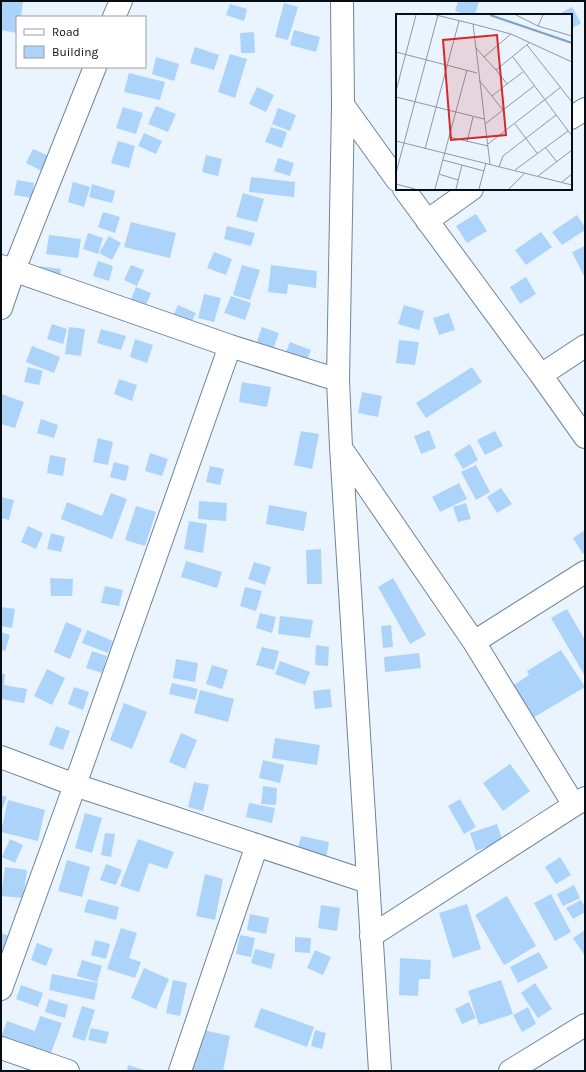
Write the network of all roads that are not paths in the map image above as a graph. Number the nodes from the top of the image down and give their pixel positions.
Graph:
1 (121, 1) edge
2 (342, 1) edge
3 (114, 16) edge
4 (94, 68) edge
5 (343, 105) junction
6 (585, 108) edge
7 (572, 117) edge
8 (396, 179) edge
9 (405, 190) edge
10 (471, 190) edge
11 (427, 221) junction
12 (8, 268) edge
13 (1, 308) edge
14 (230, 346) junction
15 (585, 346) edge
16 (541, 375) junction
17 (338, 380) junction
18 (585, 437) edge
19 (341, 447) junction
20 (585, 572) edge
21 (474, 642) junction
22 (1, 757) edge
23 (75, 785) junction
24 (580, 801) edge
25 (257, 845) junction
26 (368, 882) junction
27 (371, 936) junction
28 (1, 989) edge
29 (585, 1025) edge
30 (1, 1048) edge
31 (68, 1071) edge
32 (180, 1071) edge
33 (380, 1071) edge
34 (510, 1071) edge

1 - 3 street
2 - 5 street
4 - 12 street
5 - 8 street
5 - 17 street
6 - 7 street
9 - 11 street
10 - 11 street
11 - 16 street
12 - 13 street
12 - 14 street
14 - 17 street
14 - 23 street
15 - 16 street
16 - 18 street
17 - 19 street
19 - 21 street
19 - 26 street
20 - 21 street
21 - 24 street
22 - 23 street
23 - 25 street
23 - 28 street
24 - 27 street
25 - 26 street
25 - 32 street
26 - 27 street
27 - 33 street
29 - 34 street
30 - 31 street

